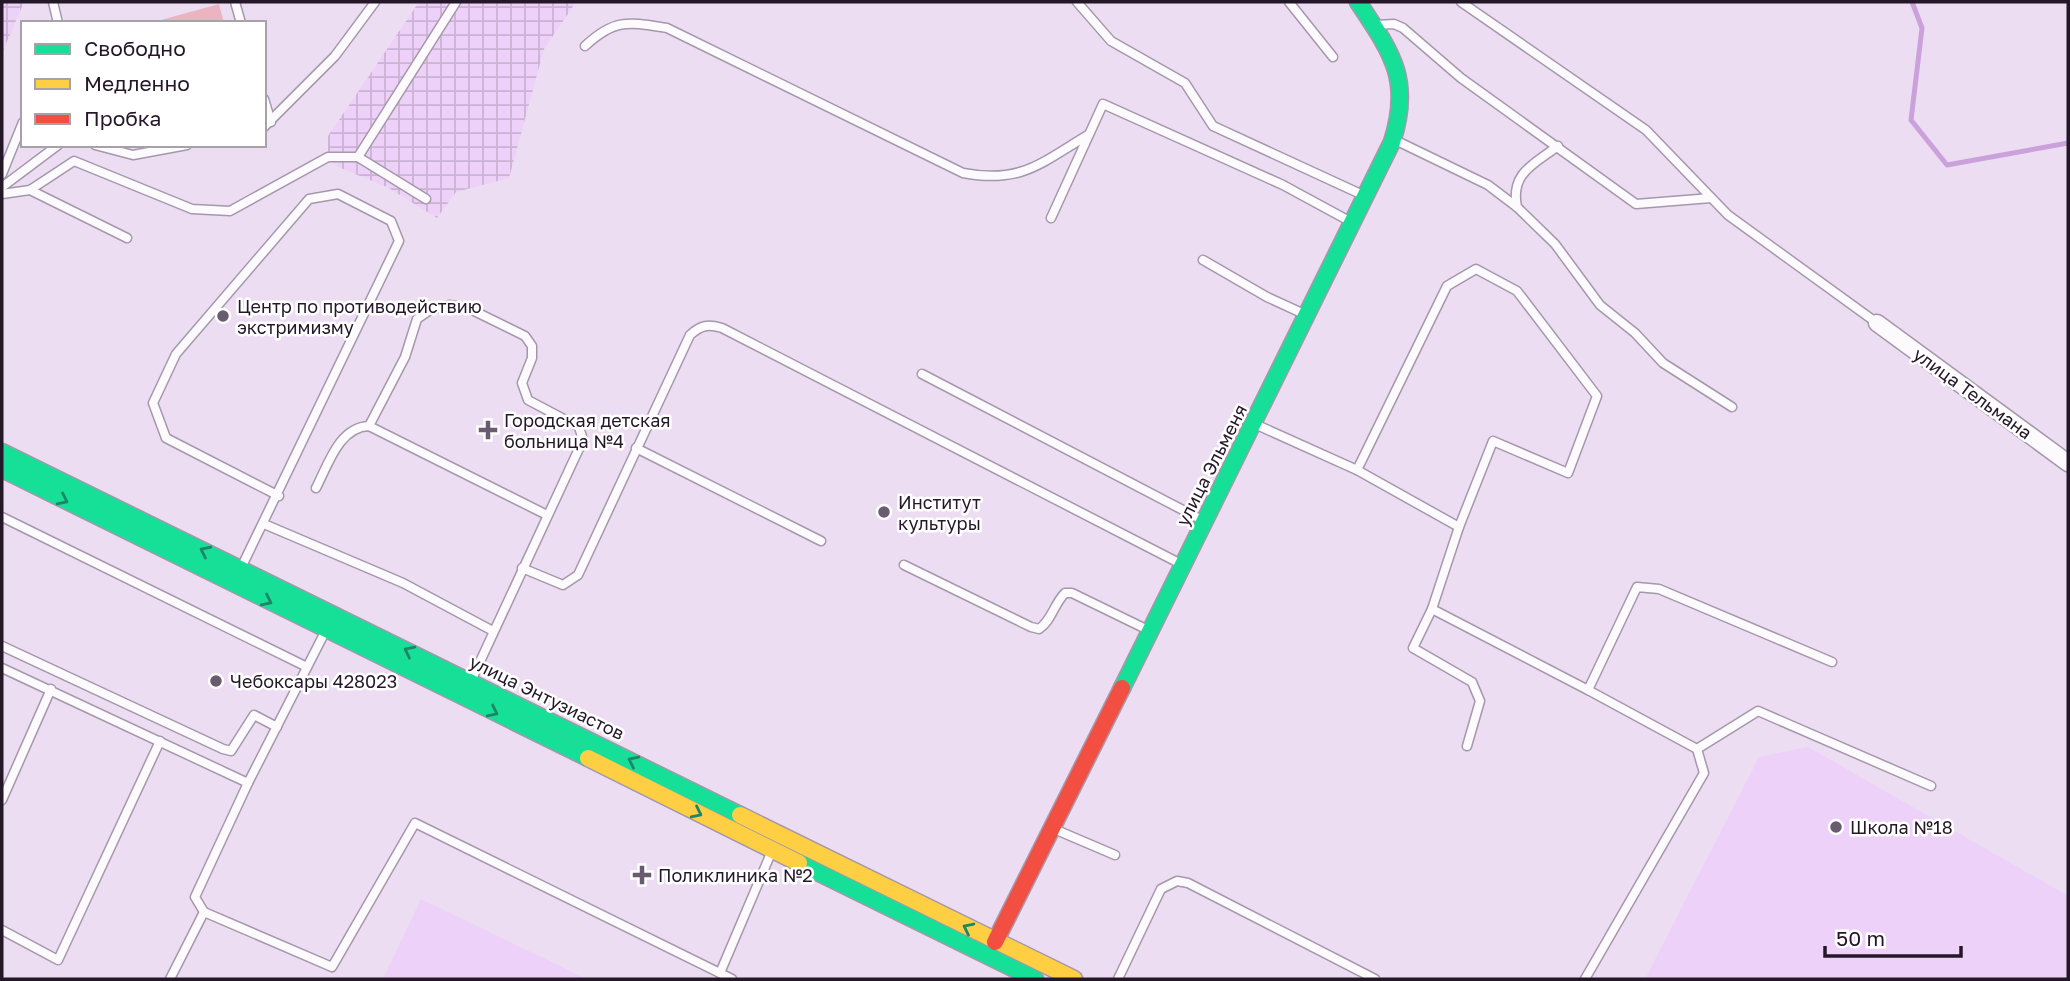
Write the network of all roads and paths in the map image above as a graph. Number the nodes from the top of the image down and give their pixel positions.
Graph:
1 (53, 2) edge
2 (235, 2) edge
3 (375, 2) edge
4 (456, 2) edge
5 (1077, 2) edge
6 (1289, 2) edge
7 (1358, 2) edge
8 (1461, 2) edge
9 (58, 21) edge
10 (240, 21) edge
11 (1373, 25) junction
12 (585, 46) dead end
13 (1333, 57) dead end
14 (268, 124) edge
15 (21, 127) edge
16 (1088, 135) junction
17 (1392, 139) junction
18 (1558, 146) junction
19 (55, 147) edge
20 (103, 147) edge
21 (176, 147) edge
22 (358, 158) junction
23 (2, 174) edge
24 (2, 187) edge
25 (30, 190) junction
26 (2, 194) edge
27 (1365, 196) junction
28 (1711, 198) junction
29 (426, 199) dead end
30 (1517, 207) junction
31 (1051, 218) dead end
32 (1353, 223) junction
33 (127, 238) dead end
34 (1203, 260) dead end
35 (1307, 315) junction
36 (1877, 323) joint
37 (922, 374) dead end
38 (1732, 407) dead end
39 (1254, 424) junction
40 (369, 426) junction
41 (636, 448) junction
42 (2, 452) edge
43 (2068, 463) edge
44 (2, 469) edge
45 (1357, 470) junction
46 (316, 488) dead end
47 (279, 496) junction
48 (547, 515) junction
49 (2, 517) edge
50 (1204, 521) junction
51 (264, 524) junction
52 (1459, 527) junction
53 (821, 541) dead end
54 (904, 565) dead end
55 (1182, 565) junction
56 (522, 568) junction
57 (241, 569) junction
58 (233, 584) junction
59 (1432, 609) junction
60 (330, 622) junction
61 (493, 631) junction
62 (1149, 631) junction
63 (2, 646) edge
64 (1832, 662) dead end
65 (307, 667) junction
66 (2, 668) edge
67 (471, 681) junction
68 (51, 690) junction
69 (1588, 690) junction
70 (463, 697) junction
71 (277, 727) junction
72 (160, 741) junction
73 (1468, 746) dead end
74 (1696, 749) junction
75 (248, 783) junction
76 (1931, 786) dead end
77 (2, 800) edge
78 (1051, 828) junction
79 (779, 834) junction
80 (772, 850) junction
81 (1115, 855) dead end
82 (204, 912) junction
83 (2, 930) edge
84 (995, 942) junction
85 (720, 973) junction
86 (170, 979) edge
87 (732, 979) edge
88 (1034, 979) edge
89 (1074, 979) edge
90 (1118, 979) edge
91 (1375, 979) edge
92 (1585, 979) edge

1 - 9 lane
2 - 10 lane
3 - 14 lane
4 - 22 lane
5 - 27 lane
6 - 13 lane
7 - 11 main road, улица Эльменя
8 - 28 lane
11 - 17 main road, улица Эльменя
11 - 18 lane
12 - 16 lane
15 - 23 lane
16 - 31 lane
16 - 32 lane
17 - 27 main road, улица Эльменя
17 - 30 lane
18 - 28 lane
18 - 30 lane
19 - 24 lane
20 - 21 lane
22 - 25 lane
22 - 29 lane
25 - 26 lane
25 - 33 lane
27 - 32 main road, улица Эльменя
28 - 36 lane
30 - 38 lane
32 - 35 main road, улица Эльменя
34 - 35 lane
35 - 39 main road, улица Эльменя
36 - 43 street, улица Тельмана
37 - 50 lane
39 - 45 lane
39 - 50 main road, улица Эльменя
40 - 46 lane
40 - 48 lane
40 - 48 lane
41 - 53 lane
41 - 55 lane
41 - 56 lane
57 -> 42 main road, улица Энтузиастов
44 -> 58 main road, улица Энтузиастов
45 - 52 lane
45 - 52 lane
47 - 47 lane
47 - 51 lane
48 - 56 lane
49 - 65 lane
50 - 55 main road, улица Эльменя
51 - 57 lane
51 - 61 lane
52 - 59 lane
54 - 62 lane
55 - 62 main road, улица Эльменя
56 - 61 lane
57 - 58 main road
57 - 60 main road, улица Энтузиастов
58 -> 60 main road, улица Энтузиастов
59 - 69 lane
59 - 73 lane
60 - 65 lane
67 -> 60 main road, улица Энтузиастов
60 - 70 main road, улица Энтузиастов
61 - 67 lane
62 - 78 main road, улица Эльменя
63 - 71 lane
64 - 69 lane
65 - 71 lane
66 - 68 lane
67 - 70 main road
79 -> 67 main road, улица Энтузиастов
68 - 72 lane
68 - 77 lane
69 - 74 lane
70 -> 80 main road, улица Энтузиастов
71 - 75 lane
72 - 75 lane
72 - 83 lane
74 - 76 lane
74 - 92 lane
75 - 82 lane
78 - 81 lane
78 - 84 main road, улица Эльменя
79 - 80 main road
84 -> 79 main road, улица Энтузиастов
80 - 85 lane
80 - 88 main road, улица Энтузиастов
82 - 85 lane
82 - 86 lane
84 - 89 main road, улица Энтузиастов
85 - 87 lane
90 - 91 lane

